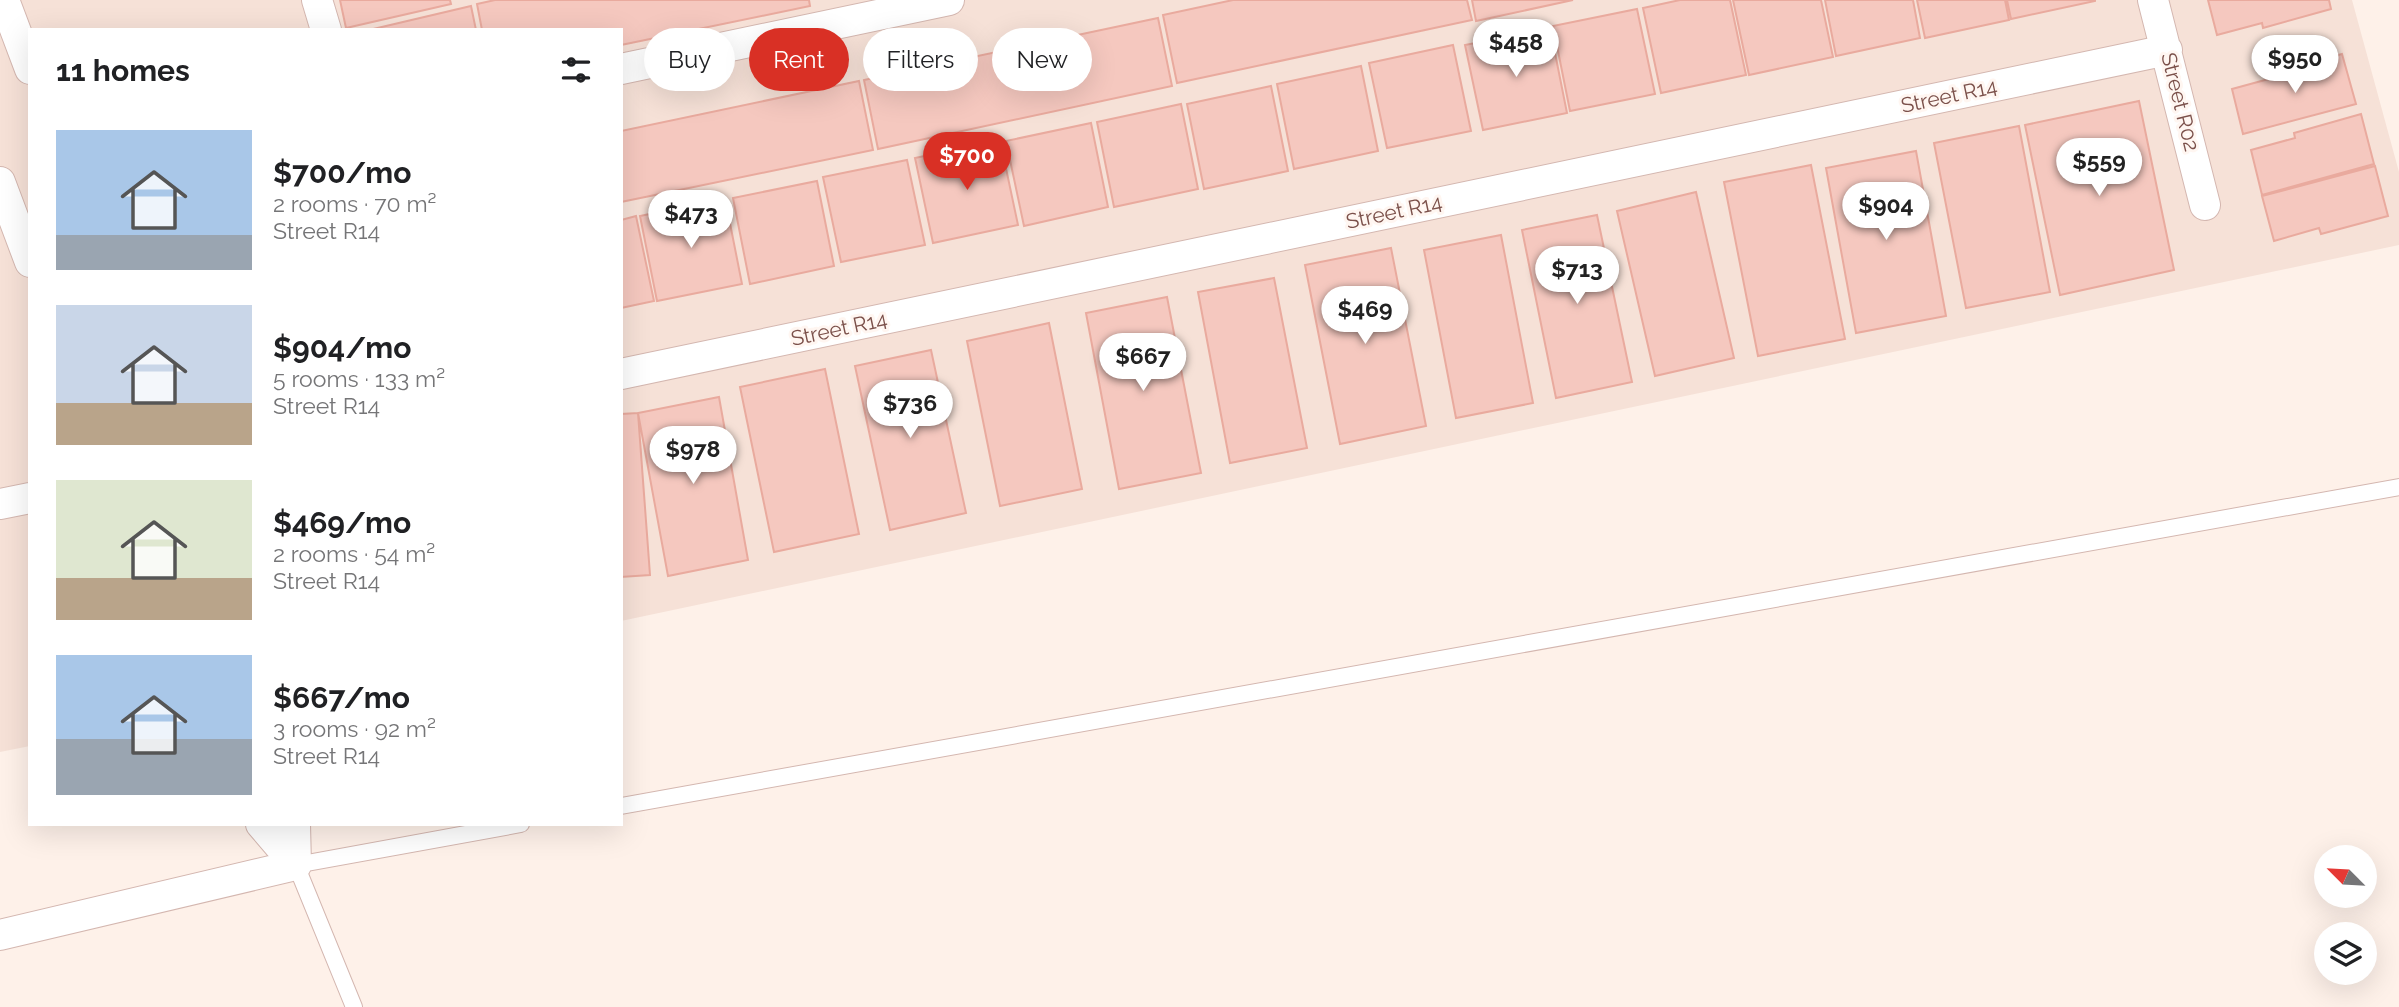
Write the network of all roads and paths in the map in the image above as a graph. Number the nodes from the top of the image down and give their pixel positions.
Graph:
1 (4, 0) edge
2 (317, 0) edge
3 (949, 0) edge
4 (2154, 0) edge
5 (325, 28) edge
6 (2167, 50) junction
7 (28, 64) edge
8 (623, 69) edge
9 (0, 182) edge
10 (2205, 205) dead end
11 (28, 257) edge
12 (623, 374) edge
13 (2399, 487) edge
14 (28, 498) edge
15 (0, 505) edge
16 (623, 806) edge
17 (263, 826) edge
18 (295, 826) edge
19 (510, 826) edge
20 (296, 865) junction
21 (0, 935) edge
22 (354, 1007) edge

1 - 7 street
2 - 5 street
3 - 8 street
4 - 6 street, Street R02
6 - 10 street, Street R02
6 - 12 street, Street R14
9 - 11 street
13 - 16 lane
14 - 15 street
17 - 20 street
18 - 20 street
19 - 20 lane
20 - 21 street
20 - 22 lane

